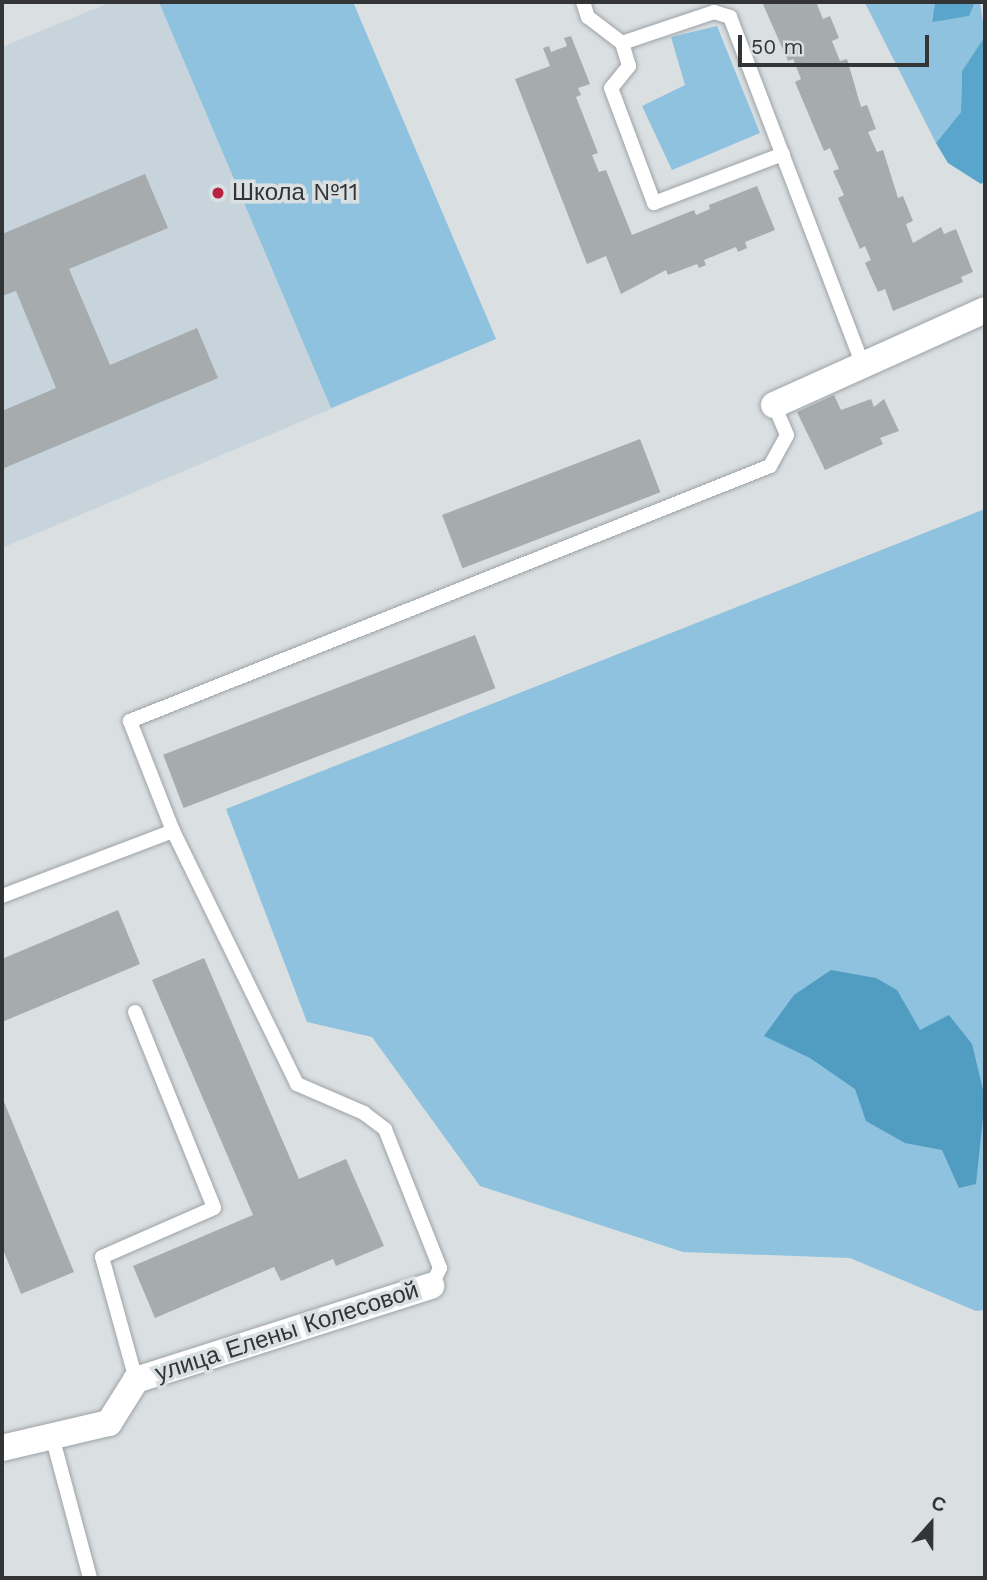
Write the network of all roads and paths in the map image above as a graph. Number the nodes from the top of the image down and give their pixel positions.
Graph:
1 (583, 2) edge
2 (622, 43) junction
3 (783, 155) junction
4 (985, 310) edge
5 (863, 365) junction
6 (774, 405) joint
7 (173, 831) junction
8 (2, 897) edge
9 (135, 1012) dead end
10 (431, 1286) joint
11 (136, 1380) junction
12 (52, 1436) junction
13 (2, 1448) edge
14 (90, 1578) edge

1 - 2 lane
2 - 3 lane
2 - 3 lane
3 - 5 lane
4 - 5 street
5 - 6 street
6 - 7 lane
7 - 8 lane
7 - 10 lane
9 - 11 lane
10 - 11 street, улица Елены Колесовой
11 - 12 street, улица Елены Колесовой
12 - 13 street, улица Елены Колесовой
12 - 14 lane

